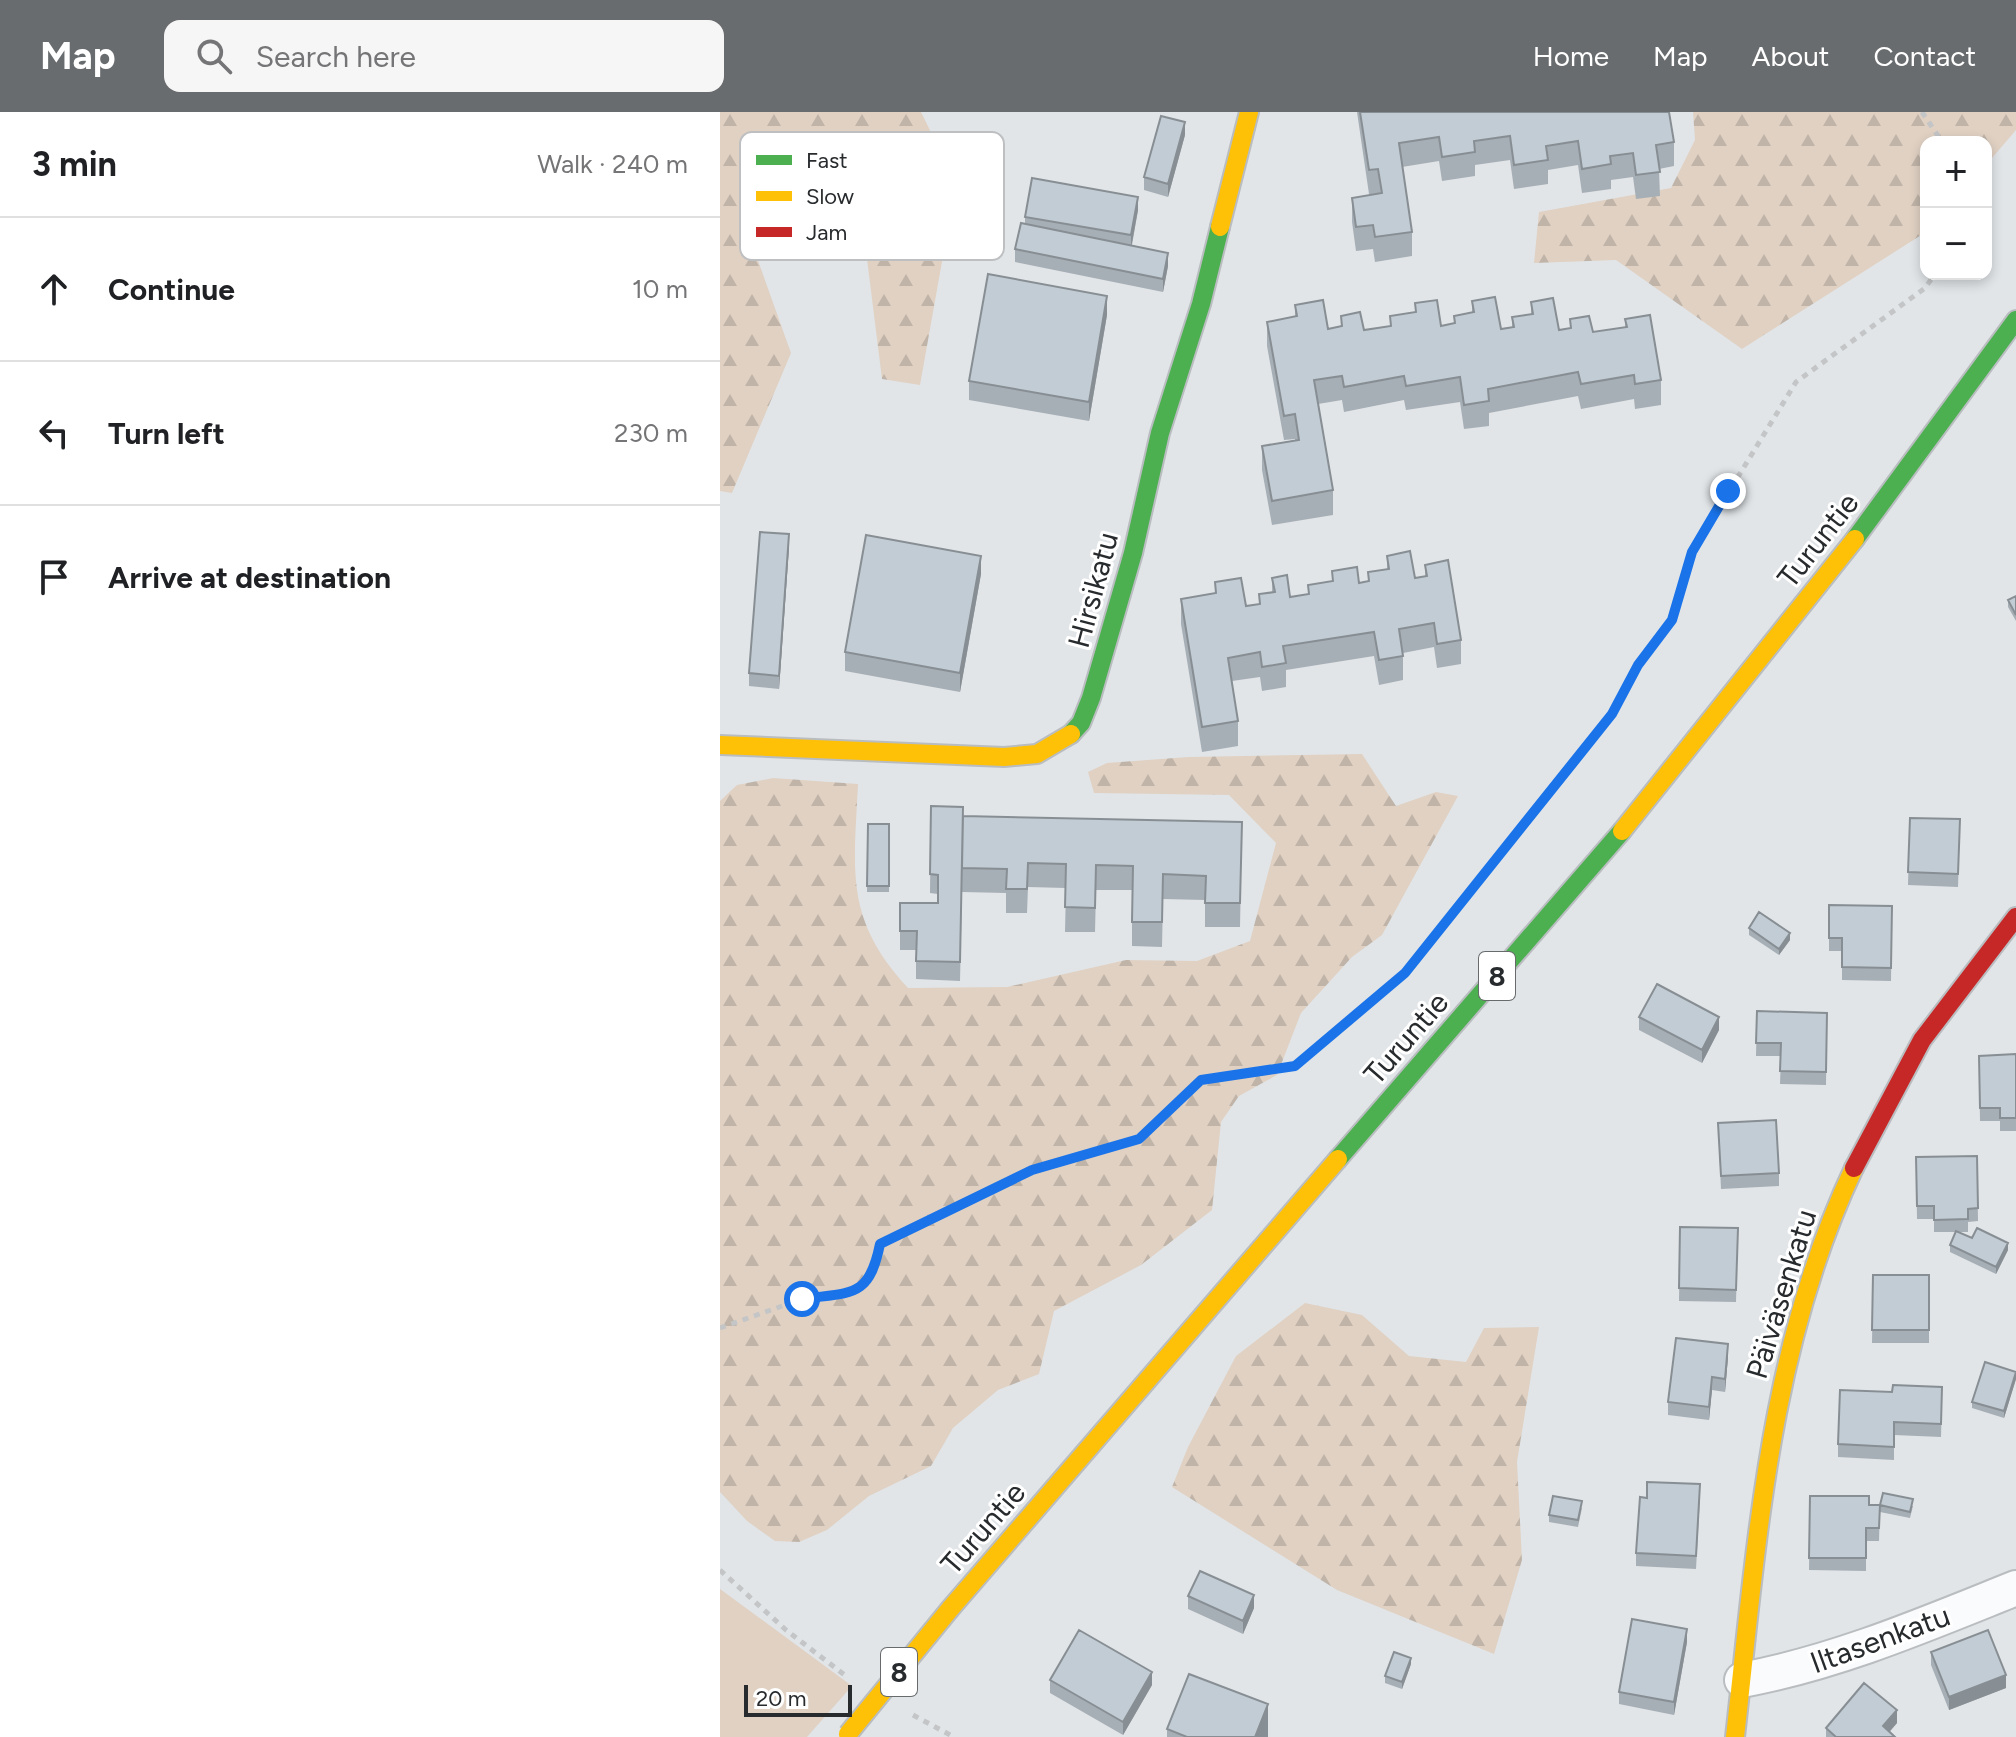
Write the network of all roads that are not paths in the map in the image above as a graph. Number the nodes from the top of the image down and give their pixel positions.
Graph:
1 (1249, 112) edge
2 (2016, 320) edge
3 (720, 745) edge
4 (2016, 917) edge
5 (2016, 1588) edge
6 (1742, 1680) junction
7 (847, 1736) edge
8 (1735, 1737) edge

1 - 3 main road, Hirsikatu
2 - 7 main road, Turuntie / 8, bridge
4 - 6 main road, Päiväsenkatu
5 - 6 street, Iltasenkatu
6 - 8 main road, Päiväsenkatu

